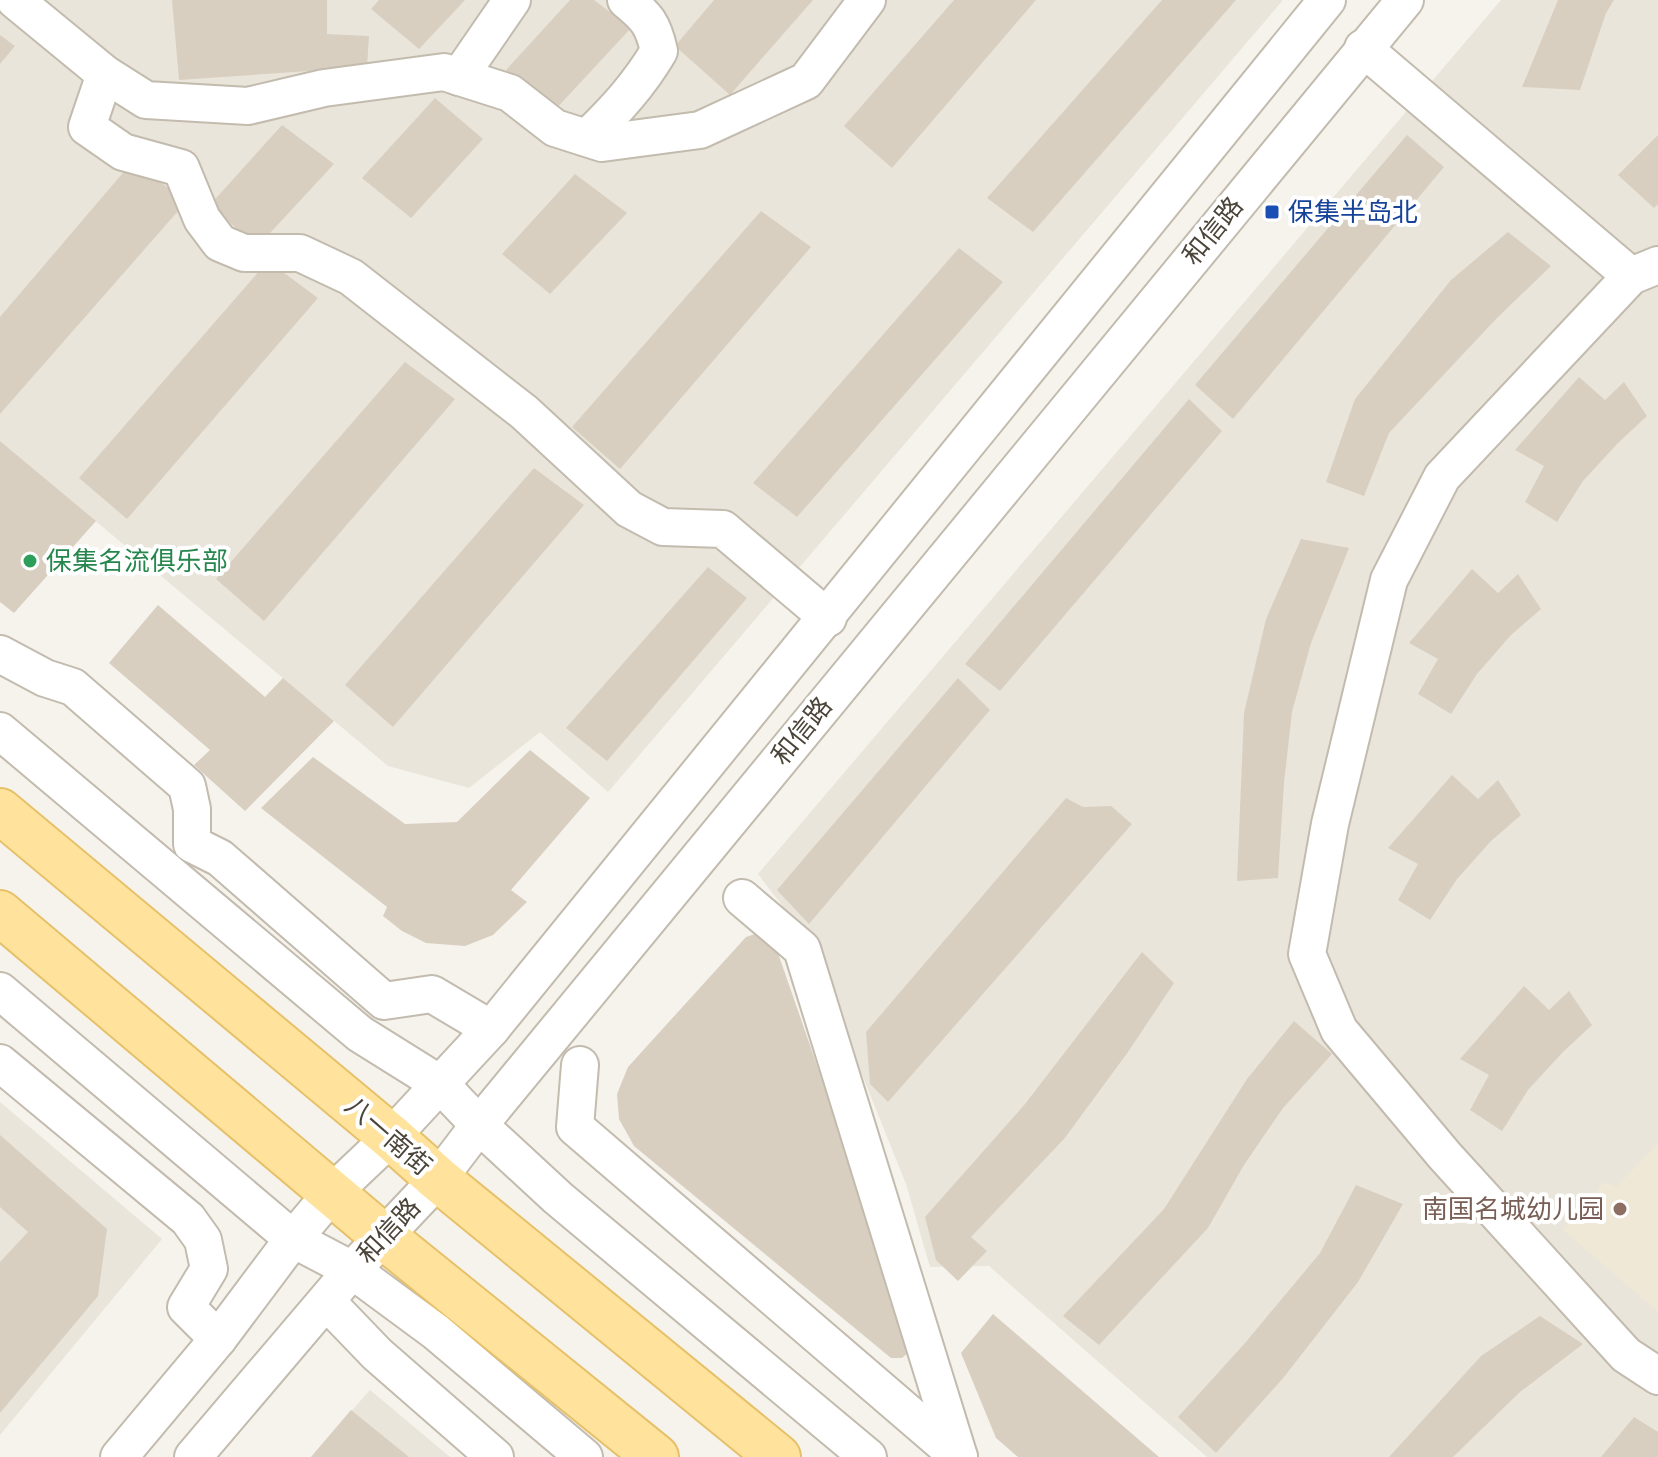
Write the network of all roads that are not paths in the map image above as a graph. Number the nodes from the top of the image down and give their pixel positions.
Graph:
1 (15, 0) edge
2 (512, 0) edge
3 (626, 0) edge
4 (867, 0) edge
5 (1327, 0) edge
6 (1405, 0) edge
7 (1363, 48) junction
8 (105, 74) junction
9 (459, 77) junction
10 (587, 138) junction
11 (1644, 270) edge
12 (828, 618) junction
13 (0, 654) edge
14 (0, 731) edge
15 (0, 811) edge
16 (742, 898) dead end
17 (0, 913) edge
18 (0, 991) edge
19 (491, 1029) junction
20 (0, 1063) edge
21 (580, 1065) dead end
22 (440, 1084) junction
23 (479, 1125) junction
24 (391, 1137) junction
25 (438, 1179) junction
26 (332, 1193) junction
27 (384, 1237) junction
28 (293, 1239) junction
29 (352, 1270) junction
30 (326, 1301) junction
31 (218, 1339) junction
32 (1658, 1376) edge
33 (119, 1457) edge
34 (193, 1457) edge
35 (495, 1457) edge
36 (584, 1457) edge
37 (656, 1457) edge
38 (778, 1457) edge
39 (868, 1457) edge
40 (959, 1457) edge

1 - 8 street
2 - 9 street
3 - 10 street
4 - 10 street
5 - 12 street, 和信路
6 - 7 street, 和信路
7 - 11 street
7 - 23 street, 和信路
8 - 9 street
8 - 12 street
9 - 10 street
11 - 32 street
12 - 19 street, 和信路
13 - 19 street
14 - 22 street
15 - 24 main road, 八一南街
16 - 40 street
17 - 26 main road
18 - 28 street
19 - 22 street, 和信路
20 - 31 street
21 - 40 street
22 - 23 street
22 - 24 street, 和信路
23 - 25 street, 和信路
23 - 39 street
24 - 25 main road, 八一南街
24 - 26 street, 和信路
25 - 27 street, 和信路
25 - 38 main road, 八一南街
26 - 27 main road
26 - 28 street, 和信路
27 - 29 street, 和信路
27 - 37 main road
28 - 29 street
28 - 31 street, 和信路
29 - 30 street, 和信路
29 - 36 street
30 - 34 street, 和信路
30 - 35 street
31 - 33 street, 和信路

